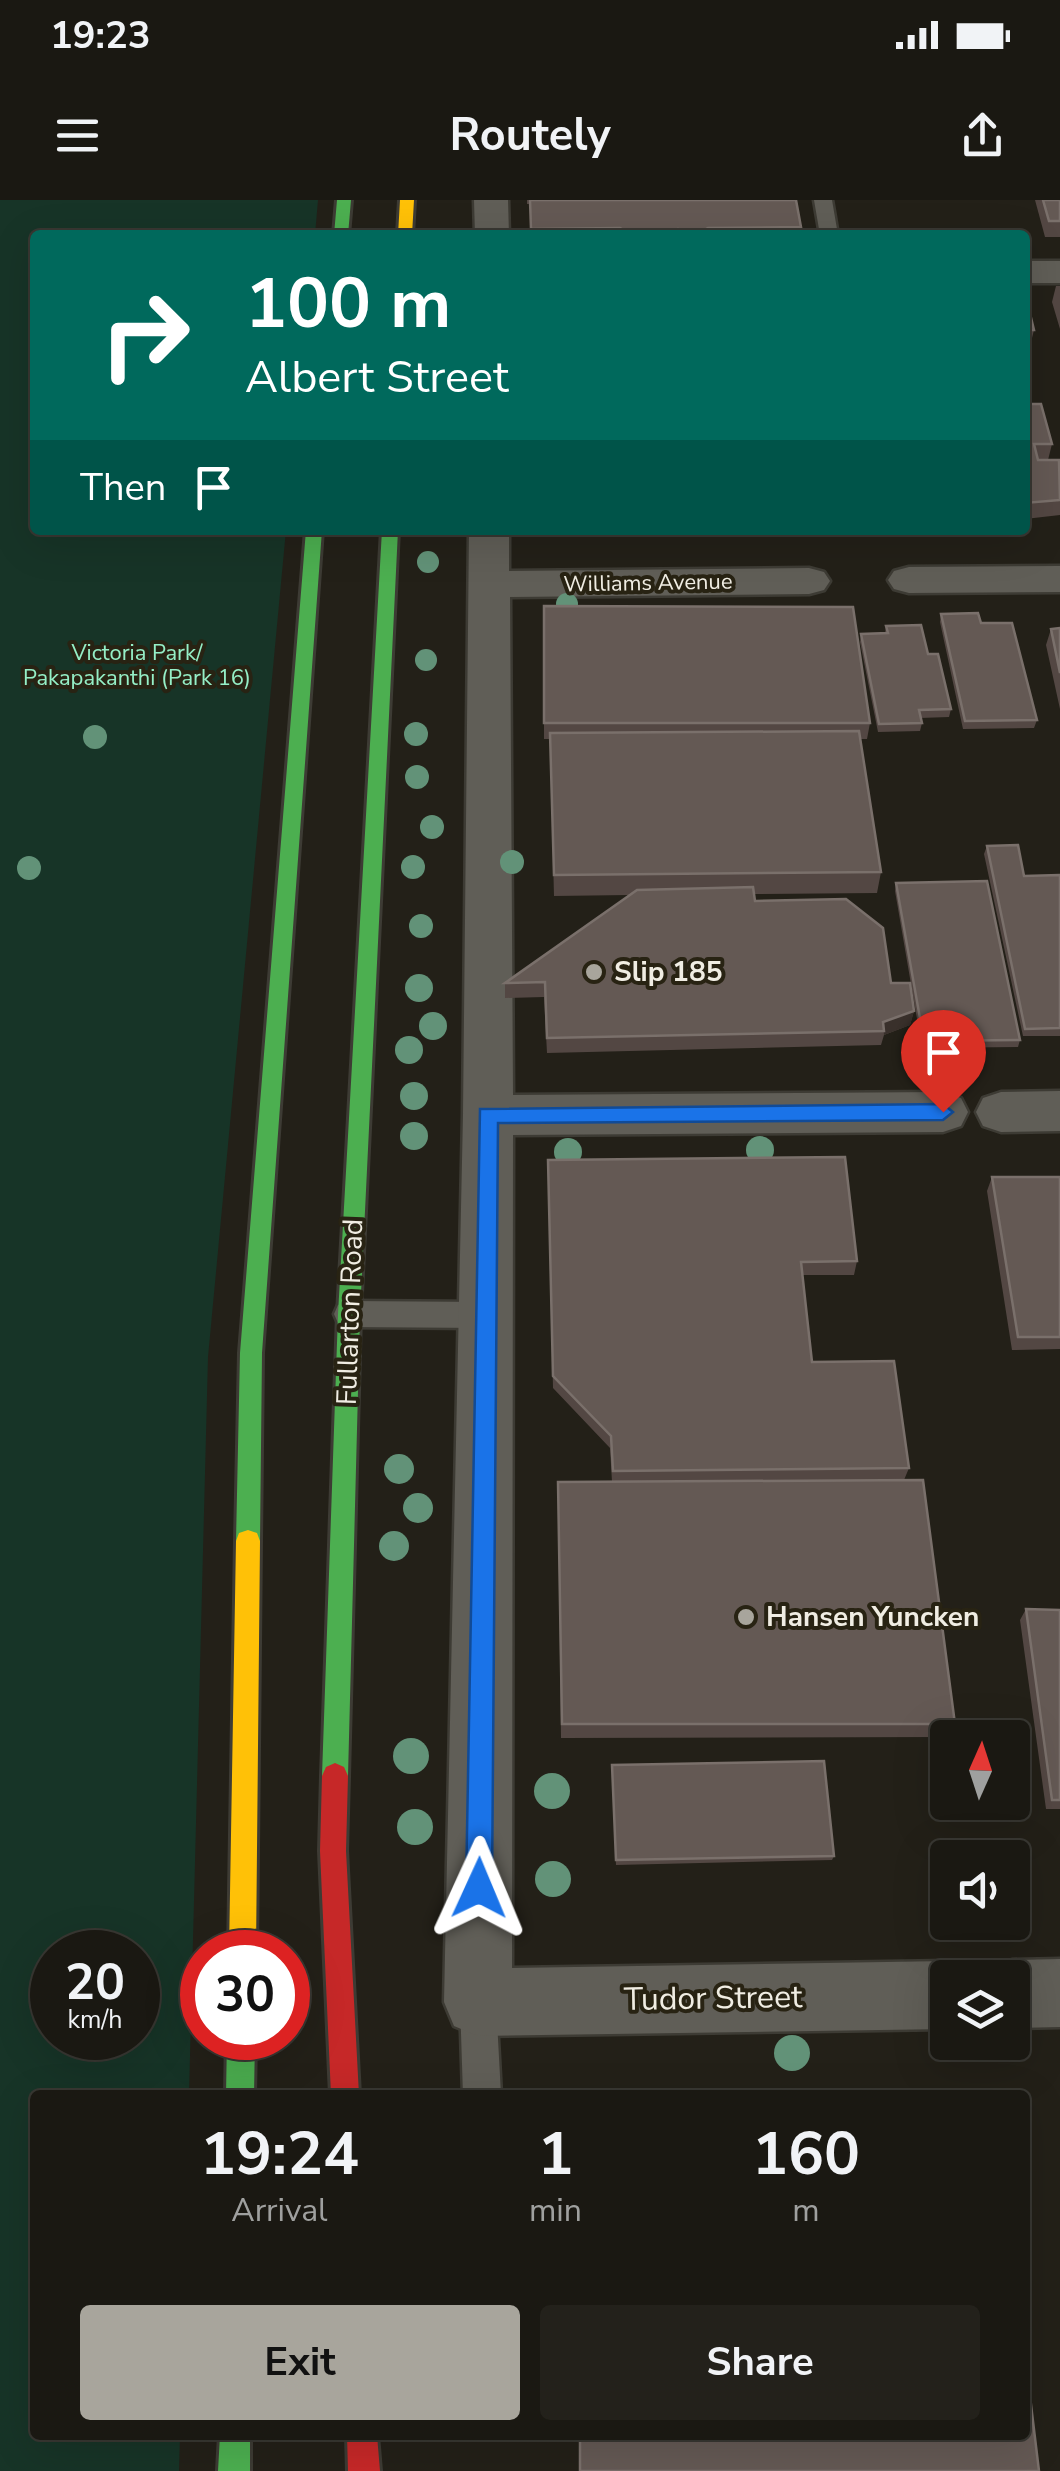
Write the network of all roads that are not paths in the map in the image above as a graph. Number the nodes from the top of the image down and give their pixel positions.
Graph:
1 (344, 200) edge
2 (407, 200) edge
3 (490, 200) edge
4 (823, 200) edge
5 (341, 230) edge
6 (405, 230) edge
7 (492, 230) edge
8 (828, 230) edge
9 (1030, 272) edge
10 (1060, 272) edge
11 (314, 535) edge
12 (390, 535) edge
13 (488, 535) edge
14 (1060, 579) edge
15 (908, 580) dead end
16 (808, 581) dead end
17 (488, 584) junction
18 (1060, 1111) edge
19 (943, 1112) dead end
20 (1000, 1112) dead end
21 (488, 1115) junction
22 (349, 1314) junction
23 (484, 1315) junction
24 (242, 1930) edge
25 (1030, 1994) edge
26 (1060, 1994) edge
27 (930, 1995) edge
28 (478, 2002) junction
29 (241, 2060) edge
30 (240, 2090) edge
31 (345, 2090) edge
32 (482, 2090) edge
33 (234, 2440) edge
34 (362, 2440) edge
35 (234, 2471) edge
36 (364, 2471) edge

1 - 5 highway
2 - 6 highway
3 - 7 street
4 - 8 lane
9 - 10 street
11 - 24 highway
12 - 22 highway, Fullarton Road
13 - 17 street
14 - 15 street
16 - 17 street, Williams Avenue
17 - 21 street
18 - 20 street
19 - 21 street
21 - 23 street
22 - 23 lane
22 - 31 highway, Fullarton Road
23 - 28 street
25 - 26 street
27 - 28 street, Tudor Street
28 - 32 lane
29 - 30 highway
33 - 35 highway
34 - 36 highway

